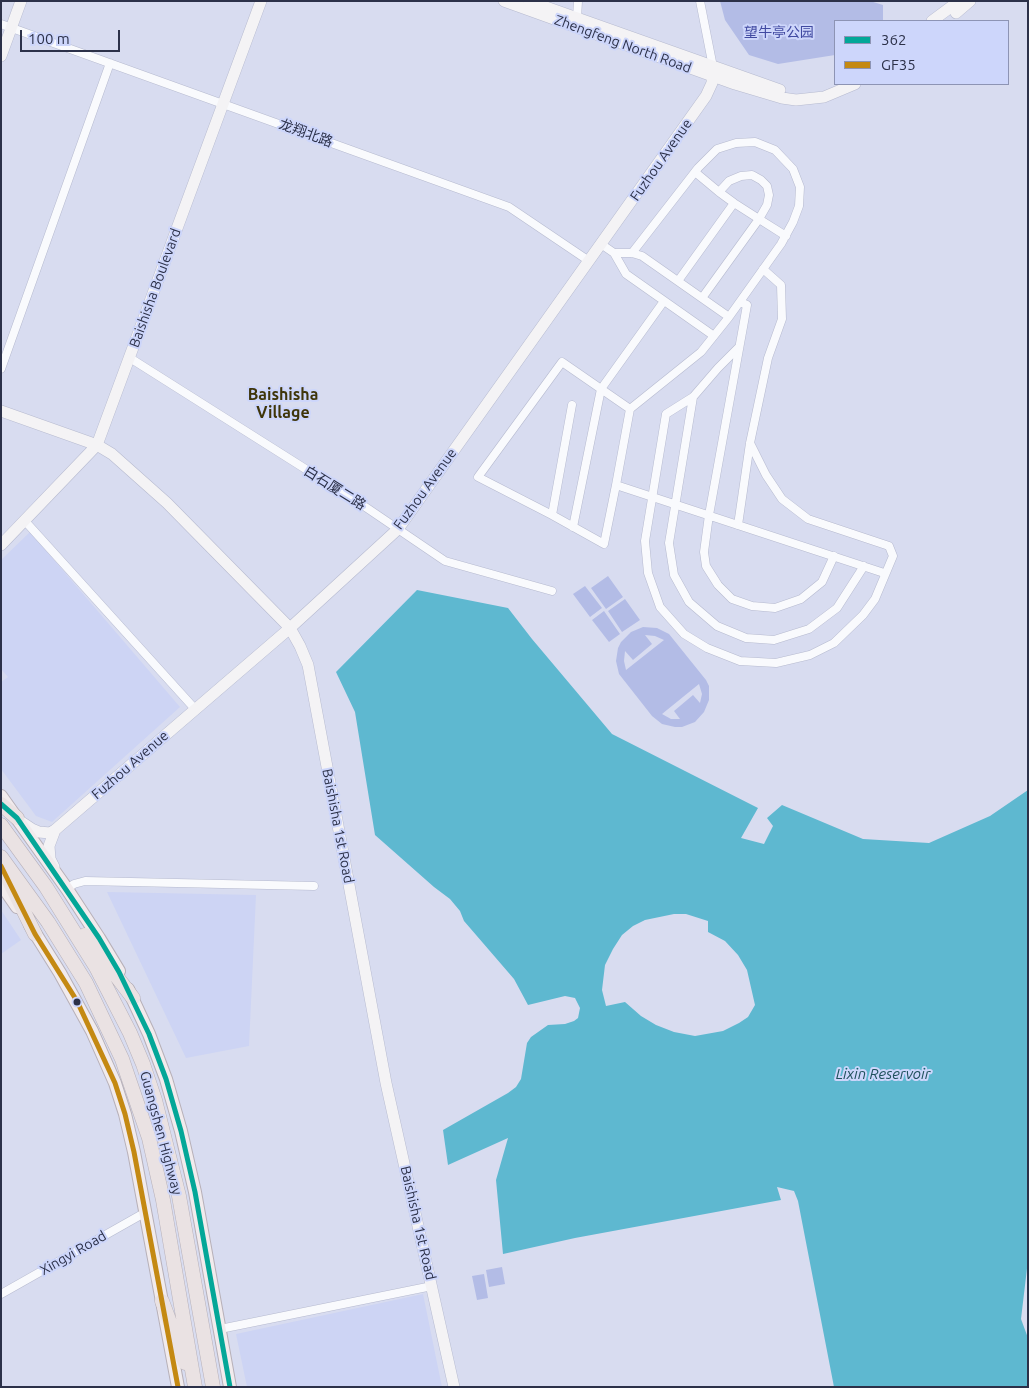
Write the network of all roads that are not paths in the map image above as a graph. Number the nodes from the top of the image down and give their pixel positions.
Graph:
1 (21, 1) edge
2 (261, 1) edge
3 (504, 1) edge
4 (530, 1) edge
5 (578, 1) edge
6 (700, 1) edge
7 (959, 1) edge
8 (970, 1) edge
9 (578, 18) junction
10 (933, 20) edge
11 (945, 20) edge
12 (6, 25) edge
13 (1, 56) edge
14 (110, 63) junction
15 (713, 71) junction
16 (837, 85) edge
17 (853, 85) edge
18 (222, 103) junction
19 (695, 172) junction
20 (719, 192) junction
21 (734, 203) junction
22 (759, 218) junction
23 (786, 236) junction
24 (601, 244) junction
25 (614, 253) junction
26 (632, 254) junction
27 (589, 261) junction
28 (763, 269) junction
29 (678, 281) junction
30 (702, 298) junction
31 (664, 301) junction
32 (740, 302) junction
33 (729, 317) junction
34 (714, 336) junction
35 (739, 347) junction
36 (130, 358) junction
37 (1, 369) edge
38 (601, 389) junction
39 (693, 397) junction
40 (572, 405) dead end
41 (630, 409) junction
42 (1, 411) edge
43 (750, 443) junction
44 (97, 445) junction
45 (616, 485) junction
46 (651, 496) junction
47 (674, 504) junction
48 (552, 515) junction
49 (710, 515) junction
50 (25, 521) junction
51 (738, 525) junction
52 (573, 527) junction
53 (398, 529) junction
54 (1, 545) edge
55 (834, 556) junction
56 (864, 566) junction
57 (884, 573) junction
58 (552, 591) dead end
59 (290, 628) junction
60 (195, 709) junction
61 (1, 796) edge
62 (1, 804) edge
63 (17, 818) junction
64 (1, 825) edge
65 (55, 830) junction
66 (1, 857) edge
67 (1, 865) edge
68 (57, 874) junction
69 (1, 884) edge
70 (314, 886) dead end
71 (46, 887) junction
72 (67, 889) junction
73 (35, 934) junction
74 (132, 998) junction
75 (146, 1212) junction
76 (432, 1286) junction
77 (1, 1294) edge
78 (162, 1301) junction
79 (220, 1329) junction
80 (178, 1387) edge
81 (195, 1387) edge
82 (213, 1387) edge
83 (230, 1387) edge
84 (454, 1387) edge

1 - 12 street
2 - 18 street, Baishisha Boulevard
3 - 15 street, Zhengfeng North Road
4 - 9 street, Zhengfeng North Road
5 - 9 street
6 - 15 street
7 - 10 street
8 - 11 street
9 - 15 street, Zhengfeng North Road
12 - 13 street
12 - 14 street, 龙翔北路
14 - 18 street, 龙翔北路
14 - 37 street
15 - 16 street
15 - 17 street
15 - 24 street, Fuzhou Avenue
18 - 27 street, 龙翔北路
18 - 36 street, Baishisha Boulevard
19 - 20 street
19 - 23 street
19 - 26 street
20 - 21 street
20 - 22 street
21 - 22 street
21 - 29 street
22 - 23 street
22 - 30 street
23 - 28 street
24 - 25 street
24 - 27 street, Fuzhou Avenue
25 - 26 street
25 - 31 street
26 - 29 street
27 - 53 street, Fuzhou Avenue
28 - 32 street
28 - 43 street
29 - 30 street
30 - 33 street
31 - 34 street
31 - 38 street
32 - 33 street
32 - 35 street
33 - 34 street
34 - 41 street
35 - 39 street
35 - 49 street
36 - 44 street, Baishisha Boulevard
36 - 53 street, 白石厦二路
38 - 41 street
38 - 48 street
38 - 52 street
39 - 46 street
39 - 47 street
40 - 48 street
41 - 45 street
42 - 44 street, Baishisha 1st Road
43 - 51 street
43 - 57 street
44 - 50 street, Baishisha Boulevard
44 - 59 street, Baishisha 1st Road
45 - 46 street
45 - 52 street
46 - 47 street
46 - 57 street
47 - 49 street
47 - 56 street
48 - 52 street
49 - 51 street
49 - 55 street
50 - 54 street, Baishisha Boulevard
50 - 60 street
51 - 55 street
53 - 58 street, 白石厦二路
53 - 59 street, Fuzhou Avenue
55 - 56 street
56 - 57 street
59 - 60 street, Fuzhou Avenue
59 - 76 street, Baishisha 1st Road
60 - 65 street, Fuzhou Avenue
61 - 63 main road
62 - 63 highway
63 - 65 street
63 - 68 main road
64 - 71 highway, Guangshen Highway
65 - 68 street
66 - 81 highway, Guangshen Highway
67 - 73 highway
68 - 72 main road
69 - 73 main road
70 - 72 street
71 - 74 highway
71 - 82 highway, Guangshen Highway
72 - 74 main road
73 - 75 main road
74 - 79 main road
75 - 77 street, Xingyi Road
75 - 78 main road
76 - 79 street
76 - 84 street, Baishisha 1st Road
78 - 80 main road
78 - 81 highway
79 - 83 main road

